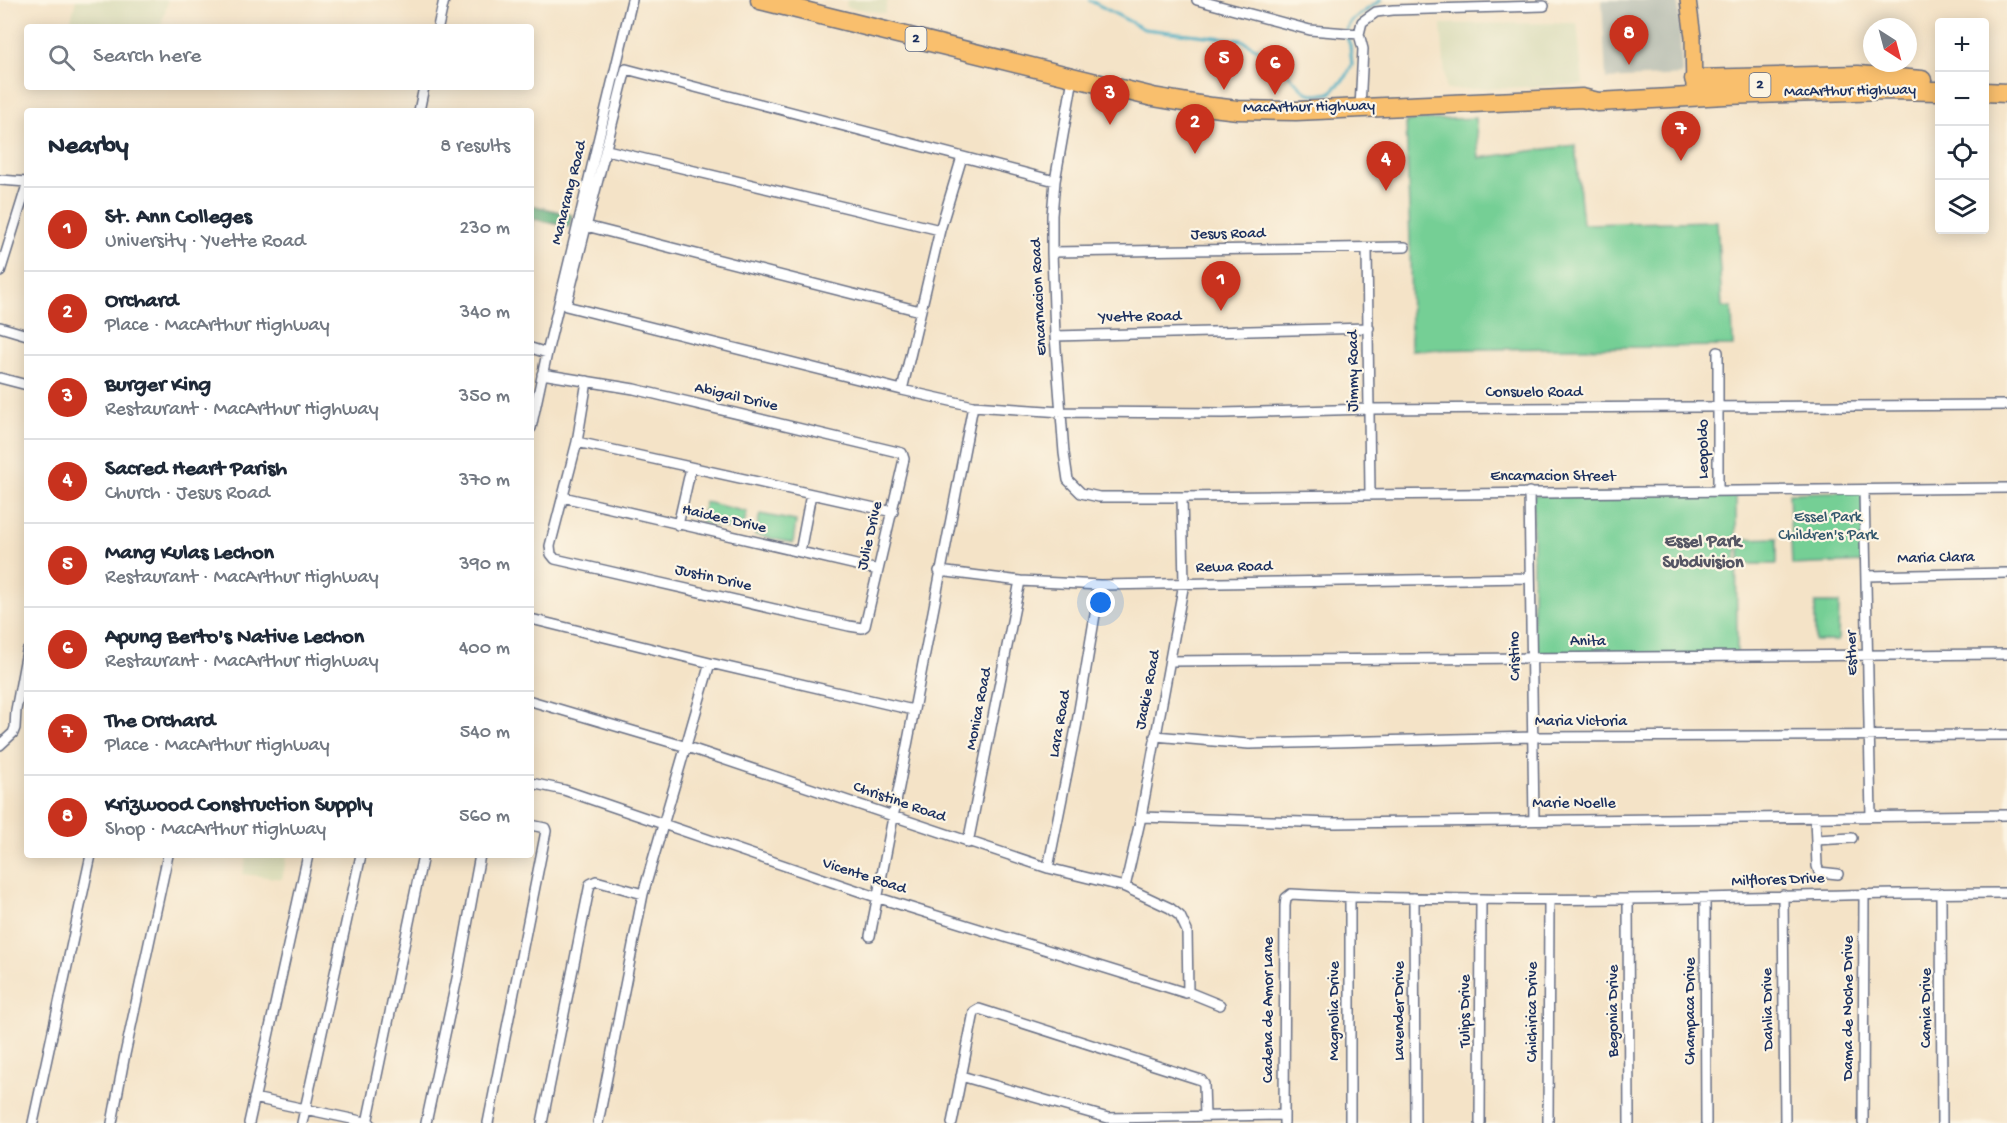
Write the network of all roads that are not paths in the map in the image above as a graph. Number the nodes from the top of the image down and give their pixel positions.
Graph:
1 (444, 0) edge
2 (632, 0) edge
3 (760, 0) edge
4 (1197, 0) edge
5 (1688, 0) edge
6 (1544, 6) dead end
7 (439, 24) edge
8 (1356, 34) junction
9 (1073, 78) junction
10 (1989, 83) edge
11 (2007, 84) edge
12 (1935, 85) edge
13 (1694, 88) junction
14 (423, 90) edge
15 (1989, 92) edge
16 (2007, 93) edge
17 (420, 108) edge
18 (1360, 108) junction
19 (607, 150) junction
20 (962, 157) junction
21 (0, 180) edge
22 (1055, 181) junction
23 (24, 183) edge
24 (24, 193) edge
25 (586, 226) junction
26 (940, 230) junction
27 (1405, 247) dead end
28 (1367, 248) junction
29 (1052, 252) junction
30 (0, 272) edge
31 (920, 311) junction
32 (0, 327) edge
33 (1369, 328) junction
34 (24, 334) edge
35 (1056, 336) junction
36 (534, 349) edge
37 (1718, 352) dead end
38 (547, 353) junction
39 (542, 374) junction
40 (0, 378) edge
41 (587, 381) junction
42 (24, 384) edge
43 (902, 390) junction
44 (2007, 405) edge
45 (973, 406) junction
46 (1719, 408) junction
47 (1369, 409) junction
48 (1062, 412) junction
49 (534, 413) edge
50 (577, 442) junction
51 (904, 456) joint
52 (691, 468) junction
53 (2007, 488) edge
54 (1864, 490) junction
55 (1719, 491) junction
56 (1529, 492) junction
57 (811, 494) junction
58 (1370, 494) junction
59 (563, 497) junction
60 (1099, 497) joint
61 (1182, 497) junction
62 (893, 512) junction
63 (678, 525) junction
64 (800, 552) junction
65 (878, 570) junction
66 (939, 571) junction
67 (2007, 573) edge
68 (1866, 576) junction
69 (1529, 578) junction
70 (1020, 581) junction
71 (1184, 583) junction
72 (1100, 585) junction
73 (534, 620) edge
74 (867, 623) joint
75 (2007, 654) edge
76 (1868, 657) junction
77 (1531, 658) junction
78 (1170, 662) junction
79 (710, 663) junction
80 (24, 667) edge
81 (534, 702) edge
82 (913, 710) junction
83 (2007, 735) edge
84 (1155, 736) junction
85 (1869, 736) junction
86 (1533, 737) junction
87 (0, 745) edge
88 (687, 747) junction
89 (534, 784) edge
90 (2007, 815) edge
91 (1871, 816) junction
92 (894, 817) junction
93 (1141, 817) junction
94 (1815, 818) junction
95 (1534, 820) junction
96 (662, 825) junction
97 (534, 826) edge
98 (1852, 838) dead end
99 (1816, 840) junction
100 (969, 843) junction
101 (90, 858) edge
102 (167, 858) edge
103 (307, 858) edge
104 (361, 858) edge
105 (422, 858) edge
106 (479, 858) edge
107 (1048, 868) junction
108 (1838, 874) dead end
109 (1125, 887) junction
110 (1941, 893) junction
111 (2007, 893) edge
112 (643, 894) junction
113 (1864, 894) junction
114 (1782, 895) junction
115 (879, 898) junction
116 (1286, 898) joint
117 (1350, 898) junction
118 (1414, 898) junction
119 (1705, 898) junction
120 (1481, 899) junction
121 (1628, 899) junction
122 (1549, 901) junction
123 (870, 936) dead end
124 (1188, 992) junction
125 (1220, 1005) dead end
126 (962, 1076) junction
127 (254, 1098) junction
128 (304, 1109) junction
129 (1205, 1116) junction
130 (1284, 1119) edge
131 (1107, 1121) edge
132 (33, 1123) edge
133 (112, 1123) edge
134 (249, 1123) edge
135 (302, 1123) edge
136 (368, 1123) edge
137 (426, 1123) edge
138 (488, 1123) edge
139 (542, 1123) edge
140 (598, 1123) edge
141 (952, 1123) edge
142 (1350, 1123) edge
143 (1415, 1123) edge
144 (1480, 1123) edge
145 (1548, 1123) edge
146 (1629, 1123) edge
147 (1706, 1123) edge
148 (1785, 1123) edge
149 (1863, 1123) edge
150 (1942, 1123) edge

1 - 7 street
2 - 38 street, Manarang Road
3 - 9 highway, MacArthur Highway / 2
4 - 8 street
5 - 13 main road
6 - 8 street
8 - 18 street
9 - 18 highway, MacArthur Highway / 2
9 - 22 street, Encarnacion Road
10 - 11 highway
12 - 13 highway, MacArthur Highway / 2
13 - 18 highway, MacArthur Highway / 2
14 - 17 street
15 - 16 highway
19 - 20 street
19 - 25 street
19 - 26 street
20 - 22 street
20 - 26 street
21 - 23 street
22 - 29 street, Encarnacion Road
24 - 30 street
25 - 31 street
25 - 43 street, Consuelo Road
26 - 31 street
27 - 28 street, Jesus Road
28 - 29 street, Jesus Road
28 - 33 street, Jimmy Road
29 - 35 street, Encarnacion Road
31 - 43 street
32 - 34 street
33 - 35 street, Yvette Road
33 - 47 street, Jimmy Road
35 - 48 street, Encarnacion Road
36 - 38 street
37 - 46 street, Leopoldo
38 - 39 street, Manarang Road
39 - 41 street, Abigail Drive
39 - 49 street, Manarang Road
40 - 42 street
41 - 50 street
41 - 51 street, Abigail Drive
43 - 45 street, Consuelo Road
44 - 46 street, Consuelo Road
45 - 48 street, Consuelo Road
45 - 66 street
46 - 47 street, Consuelo Road
46 - 55 street, Leopoldo
47 - 48 street, Consuelo Road
47 - 58 street, Jimmy Road
48 - 60 street, Encarnacion Road
50 - 52 street
50 - 59 street
51 - 62 street, Julie Drive
52 - 57 street
52 - 63 street
53 - 54 street, Encarnacion Street
54 - 55 street, Encarnacion Street
54 - 68 street, Esther
55 - 56 street, Encarnacion Street
56 - 58 street, Encarnacion Street
56 - 69 street, Cristino
57 - 62 street
57 - 64 street
58 - 61 street, Encarnacion Street
59 - 63 street, Haidee Drive
59 - 74 street, Justin Drive
60 - 61 street, Encarnacion Street
61 - 71 street, Jackie Road
62 - 65 street, Julie Drive
63 - 64 street, Haidee Drive
64 - 65 street, Haidee Drive
65 - 74 street, Julie Drive
66 - 70 street, Rewa Road
66 - 82 street
67 - 68 street, Maria Clara
68 - 76 street, Esther
69 - 71 street, Rewa Road
69 - 77 street, Cristino
70 - 72 street, Rewa Road
70 - 100 street, Monica Road
71 - 72 street, Rewa Road
71 - 78 street, Jackie Road
72 - 107 street, Lara Road
73 - 79 street
75 - 76 street, Anita
76 - 77 street, Anita
76 - 85 street, Esther
77 - 78 street, Anita
77 - 86 street, Cristino
78 - 84 street, Jackie Road
79 - 82 street
79 - 88 street
80 - 87 street
81 - 88 street, Christine Road
82 - 92 street
83 - 85 street, Maria Victoria
84 - 86 street, Maria Victoria
84 - 93 street, Jackie Road
85 - 86 street, Maria Victoria
85 - 91 street, Esther
86 - 95 street, Cristino
88 - 92 street, Christine Road
88 - 96 street
89 - 96 street, Vicente Road
90 - 91 street, Marie Noelle
91 - 94 street, Marie Noelle
92 - 100 street, Christine Road
92 - 115 street
93 - 95 street, Marie Noelle
93 - 109 street, Jackie Road
94 - 95 street, Marie Noelle
94 - 99 street
96 - 112 street
96 - 115 street, Vicente Road
97 - 138 street
98 - 99 street
99 - 108 street
100 - 107 street, Christine Road
101 - 132 street
102 - 133 street
103 - 127 street
104 - 128 street
105 - 136 street
106 - 137 street
107 - 109 street, Christine Road
109 - 124 street, Christine Road
110 - 111 street, Milflores Drive
110 - 113 street, Milflores Drive
110 - 150 street, Camia Drive
112 - 139 street
112 - 140 street
113 - 114 street, Milflores Drive
113 - 149 street, Dama de Noche Drive
114 - 119 street, Milflores Drive
114 - 148 street, Dahlia Drive
115 - 123 street
115 - 124 street, Vicente Road
116 - 117 street, Milflores Drive
116 - 130 street, Cadena de Amor Lane
117 - 118 street, Milflores Drive
117 - 142 street, Magnolia Drive
118 - 120 street, Milflores Drive
118 - 143 street, Lavender Drive
119 - 121 street, Milflores Drive
119 - 147 street, Champaca Drive
120 - 122 street, Milflores Drive
120 - 144 street, Tulips Drive
121 - 122 street, Milflores Drive
121 - 146 street, Begonia Drive
122 - 145 street, Chichirica Drive
124 - 125 street, Vicente Road
126 - 129 street
126 - 131 street
126 - 141 street
127 - 128 street
127 - 134 street
128 - 135 street
128 - 136 street
129 - 130 street
129 - 131 street

